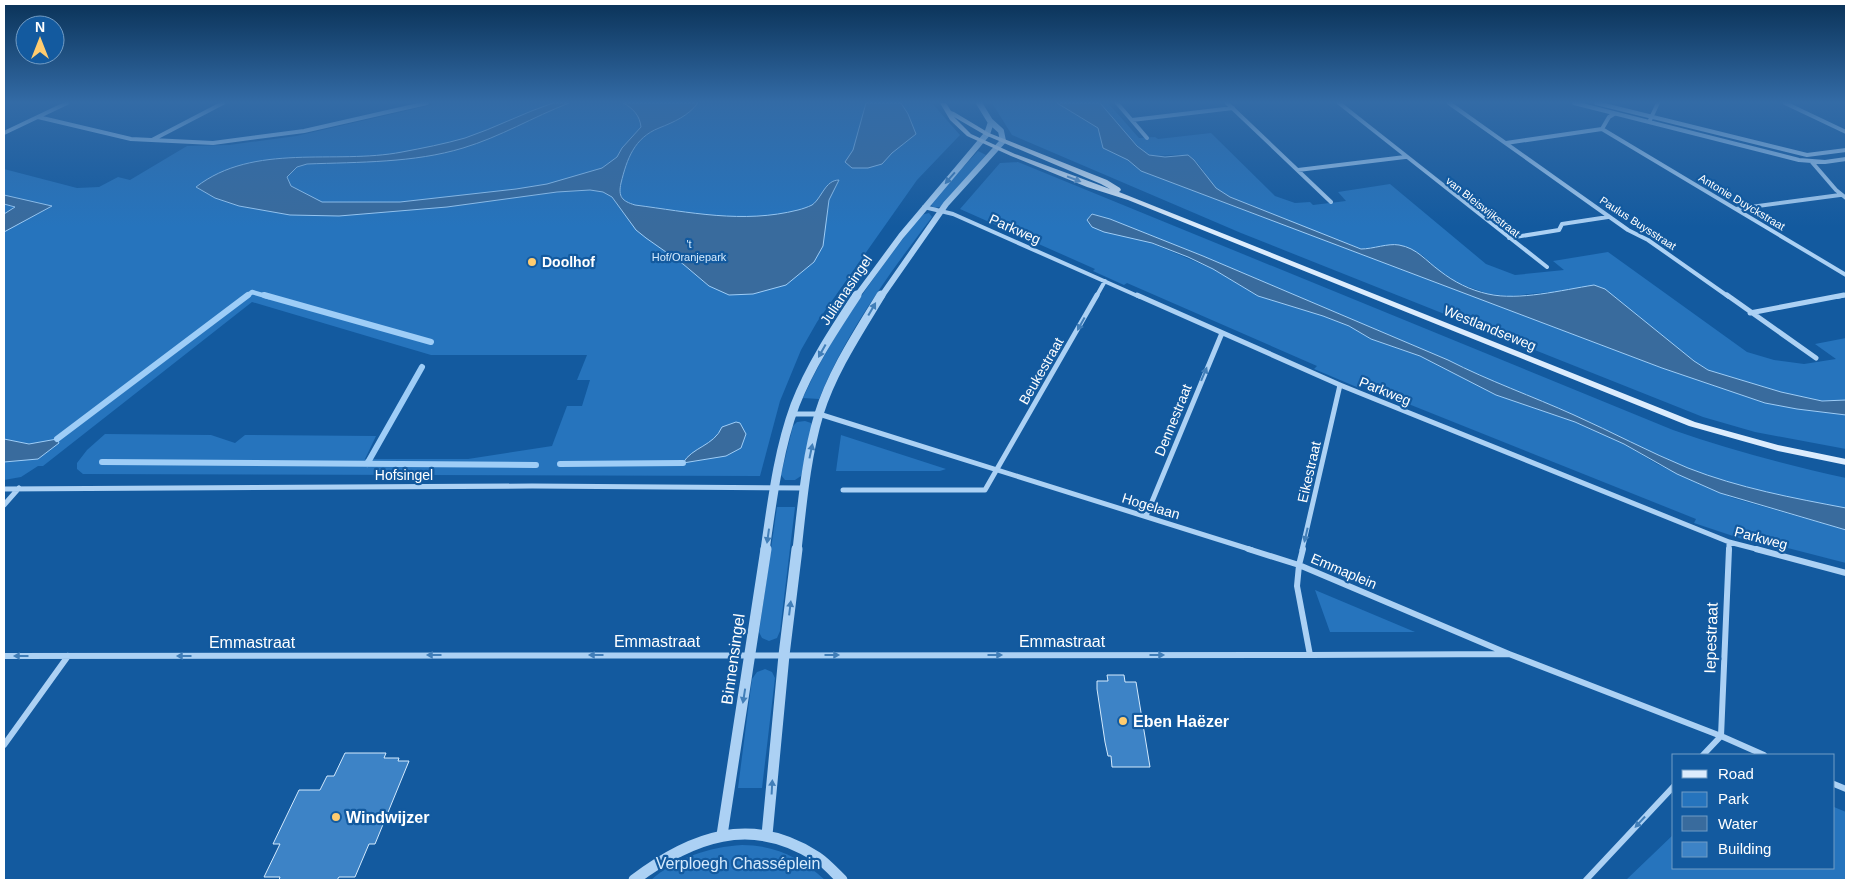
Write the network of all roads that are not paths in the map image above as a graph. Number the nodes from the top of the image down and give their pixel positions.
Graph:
1 (978, 144) edge
2 (988, 144) edge
3 (1000, 144) edge
4 (1011, 144) edge
5 (1271, 144) edge
6 (1390, 144) edge
7 (1508, 144) edge
8 (1626, 144) edge
9 (1737, 144) edge
10 (1763, 144) edge
11 (997, 148) junction
12 (1846, 150) edge
13 (1807, 155) junction
14 (1406, 157) junction
15 (1846, 159) edge
16 (1812, 161) junction
17 (1298, 170) junction
18 (1840, 194) junction
19 (1131, 198) junction
20 (1846, 198) edge
21 (1331, 202) dead end
22 (924, 207) junction
23 (1735, 209) junction
24 (940, 211) junction
25 (1608, 217) junction
26 (1510, 238) junction
27 (1547, 267) dead end
28 (1846, 275) edge
29 (1105, 281) junction
30 (1846, 295) edge
31 (1750, 313) junction
32 (1222, 333) junction
33 (1816, 358) dead end
34 (1340, 385) junction
35 (793, 414) junction
36 (819, 414) junction
37 (1846, 462) edge
38 (997, 471) junction
39 (19, 488) junction
40 (775, 488) junction
41 (804, 488) junction
42 (4, 489) edge
43 (843, 490) dead end
44 (4, 505) edge
45 (1146, 516) junction
46 (1729, 542) junction
47 (1299, 565) junction
48 (1846, 573) edge
49 (750, 654) junction
50 (1509, 654) junction
51 (784, 655) junction
52 (1310, 655) junction
53 (4, 656) edge
54 (68, 656) junction
55 (1721, 736) junction
56 (4, 745) edge
57 (1704, 754) edge
58 (1762, 754) edge
59 (1672, 788) edge
60 (722, 835) junction
61 (767, 835) junction
62 (634, 880) edge
63 (842, 880) edge
64 (1586, 880) edge

1 -> 22 street, Julianasingel
2 - 11 main road, Westlandseweg
3 - 11 street
4 - 19 main road, Westlandseweg
5 - 17 street
6 - 14 street, van Bleiswijkstraat
7 - 25 street, Paulus Buysstraat
8 - 23 street, Antonie Duyckstraat
9 - 16 street
10 - 13 street
11 -> 19 main road, Westlandseweg
11 - 24 street
12 - 13 street
13 - 16 street
14 - 17 street
14 - 26 street, van Bleiswijkstraat
15 - 16 street
16 - 18 street
17 - 21 street
18 - 20 street
18 - 23 street
19 - 37 main road, Westlandseweg
22 - 24 street, Parkweg
22 -> 35 street, Julianasingel
23 - 28 street, Antonie Duyckstraat
24 - 29 street, Parkweg
36 -> 24 street
25 - 26 street
25 - 31 street, Paulus Buysstraat
26 - 27 street, van Bleiswijkstraat
29 - 32 street, Parkweg
29 -> 38 street, Beukestraat
30 - 31 street
31 - 33 street, Paulus Buysstraat
32 - 34 street, Parkweg
45 -> 32 street, Dennestraat
34 - 46 street, Parkweg
34 -> 47 street, Eikestraat
35 - 36 street, Hogelaan
35 - 40 street, Julianasingel
36 - 38 street, Hogelaan
41 -> 36 street
38 - 43 street
38 - 45 street, Hogelaan
39 - 40 street, Hofsingel
39 - 42 street, Hofsingel
39 - 44 street
40 - 41 street, Hofsingel
40 -> 49 street, Binnensingel
51 -> 41 street
45 - 47 street, Hogelaan
46 - 48 street, Parkweg
46 - 55 street, Iepestraat
47 - 50 street, Emmaplein
47 - 52 street, Emmaplein
49 - 51 street, Emmastraat
49 -> 54 street, Emmastraat
49 -> 60 street, Binnensingel
50 - 52 street, Emmaplein
50 - 55 street, Emmaplein
51 -> 52 street, Emmastraat
61 -> 51 street
54 -> 53 street, Emmastraat
54 - 56 street
55 - 57 street
55 - 58 street, Emmaplein
59 -> 64 street
60 - 61 street
60 - 62 street
61 - 63 street

